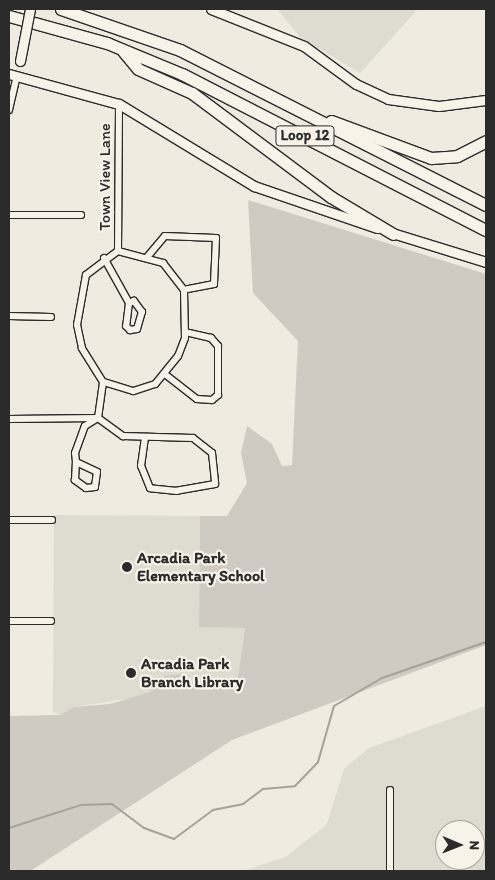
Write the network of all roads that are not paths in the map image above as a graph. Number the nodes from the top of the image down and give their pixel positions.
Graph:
1 (30, 9) edge
2 (61, 9) edge
3 (211, 9) edge
4 (9, 16) edge
5 (121, 49) junction
6 (13, 75) edge
7 (486, 100) edge
8 (119, 104) junction
9 (9, 110) edge
10 (312, 116) junction
11 (486, 141) edge
12 (486, 205) edge
13 (9, 215) edge
14 (81, 215) dead end
15 (486, 230) edge
16 (394, 234) junction
17 (118, 250) junction
18 (148, 256) junction
19 (104, 258) junction
20 (486, 262) edge
21 (184, 290) junction
22 (129, 303) dead end
23 (9, 316) edge
24 (51, 317) dead end
25 (186, 332) junction
26 (166, 375) junction
27 (103, 382) junction
28 (98, 418) junction
29 (9, 419) edge
30 (145, 437) junction
31 (76, 462) junction
32 (9, 520) edge
33 (52, 520) dead end
34 (9, 621) edge
35 (51, 621) dead end
36 (390, 790) dead end
37 (390, 871) edge

1 - 6 main road, bridge
2 - 10 highway, Loop 12
3 - 7 main road
4 - 5 highway, Loop 12
5 - 15 highway, Loop 12
5 - 16 highway
6 - 8 main road
6 - 9 street
8 - 16 main road
8 - 17 street, Town View Lane
10 - 11 highway
10 - 12 highway, Loop 12
13 - 14 street
16 - 20 main road
17 - 18 street
17 - 19 street
18 - 21 street
18 - 21 street
19 - 22 street
19 - 27 street
21 - 25 street
23 - 24 street
25 - 26 street
25 - 26 street
26 - 27 street
27 - 28 street
28 - 29 street
28 - 30 street
28 - 31 street
30 - 30 street
31 - 31 street
32 - 33 street
34 - 35 street
36 - 37 street

